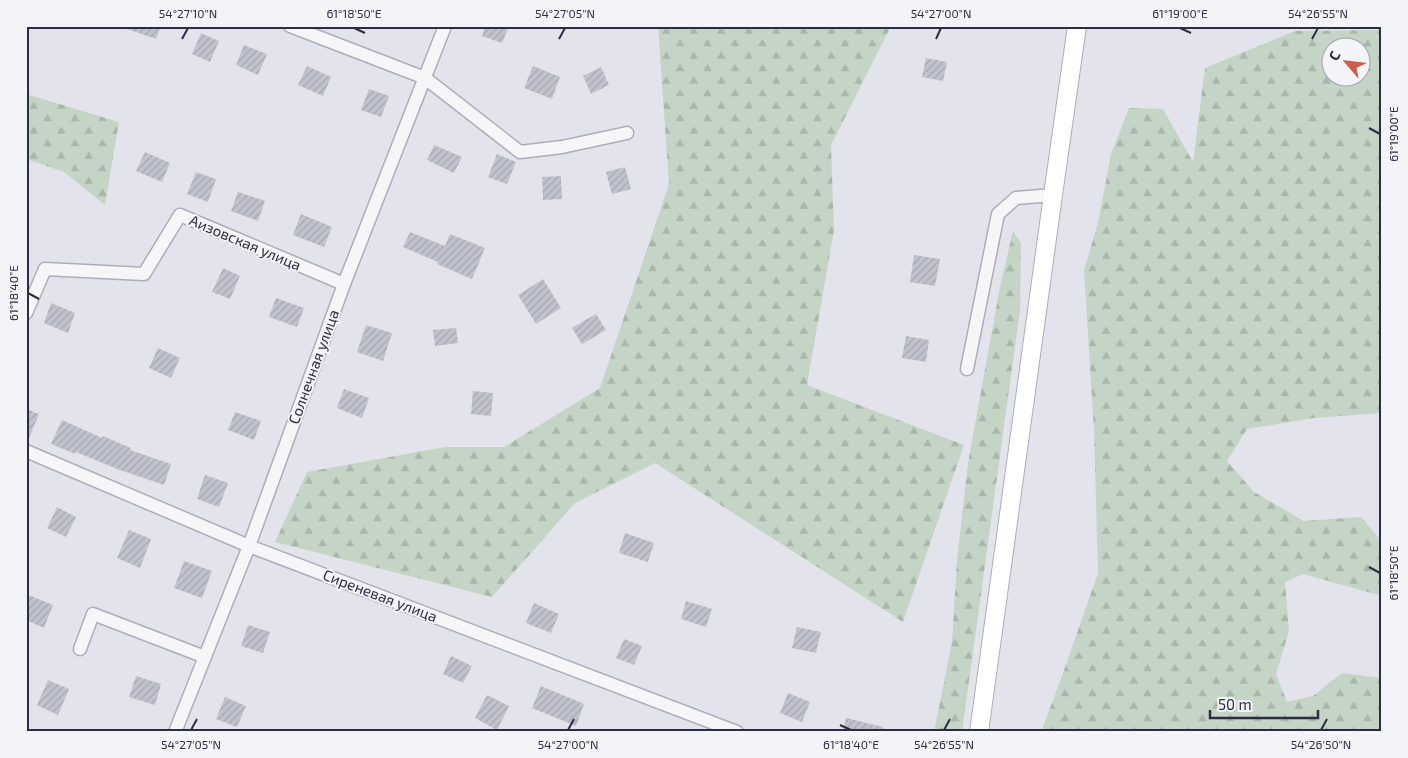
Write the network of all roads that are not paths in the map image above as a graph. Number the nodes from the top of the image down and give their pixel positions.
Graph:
1 (290, 26) edge
2 (445, 26) edge
3 (1077, 26) edge
4 (425, 78) junction
5 (627, 133) dead end
6 (1053, 195) junction
7 (344, 284) junction
8 (26, 313) edge
9 (967, 370) dead end
10 (26, 451) edge
11 (249, 546) junction
12 (80, 648) dead end
13 (205, 657) junction
14 (175, 732) edge
15 (737, 732) edge
16 (980, 732) edge

1 - 4 street
2 - 4 street, Солнечная улица
3 - 6 street
4 - 5 street
4 - 7 street, Солнечная улица
6 - 9 street
6 - 16 street
7 - 8 street, Аизовская улица
7 - 11 street, Солнечная улица
10 - 11 street, Сиреневая улица
11 - 13 street, Солнечная улица
11 - 15 street, Сиреневая улица
12 - 13 street
13 - 14 street, Солнечная улица

